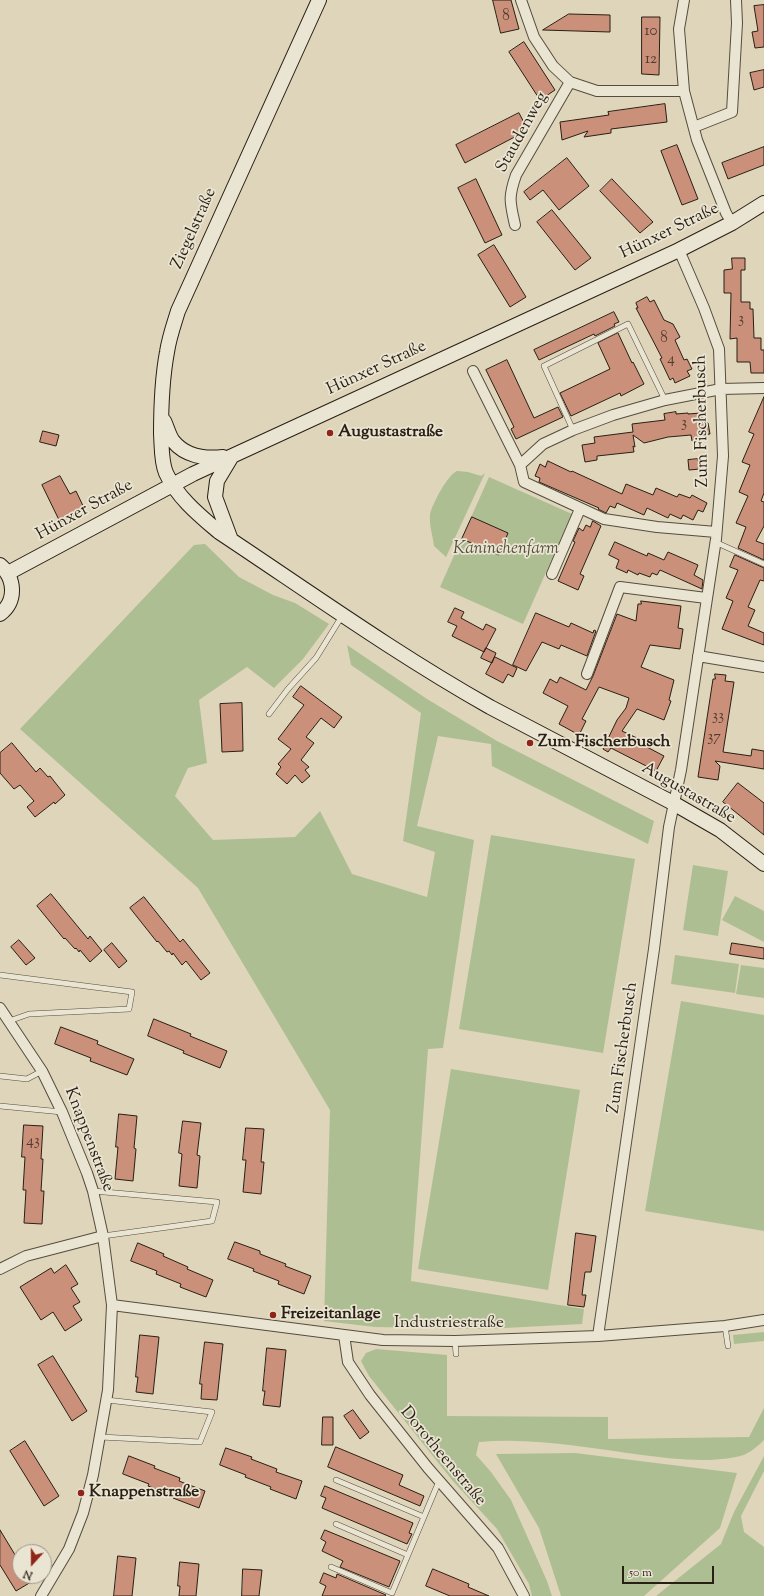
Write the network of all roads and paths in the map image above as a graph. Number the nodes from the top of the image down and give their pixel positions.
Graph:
1 (319, 0) edge
2 (521, 0) edge
3 (684, 0) edge
4 (736, 0) edge
5 (570, 82) junction
6 (684, 91) junction
7 (694, 127) junction
8 (764, 203) edge
9 (732, 223) junction
10 (516, 225) dead end
11 (679, 250) junction
12 (473, 371) dead end
13 (764, 388) edge
14 (721, 389) junction
15 (665, 400) junction
16 (161, 415) junction
17 (573, 430) junction
18 (232, 456) junction
19 (520, 464) junction
20 (172, 484) junction
21 (580, 509) junction
22 (716, 537) junction
23 (231, 540) junction
24 (764, 564) edge
25 (4, 569) edge
26 (552, 574) dead end
27 (706, 598) junction
28 (0, 614) edge
29 (343, 615) junction
30 (698, 656) junction
31 (764, 667) edge
32 (587, 674) dead end
33 (269, 714) dead end
34 (673, 803) junction
35 (764, 864) edge
36 (0, 975) edge
37 (0, 1008) edge
38 (10, 1021) junction
39 (42, 1071) junction
40 (0, 1076) edge
41 (0, 1106) edge
42 (62, 1112) junction
43 (93, 1191) junction
44 (102, 1236) junction
45 (0, 1268) edge
46 (112, 1305) junction
47 (764, 1320) edge
48 (725, 1326) junction
49 (344, 1335) junction
50 (598, 1336) junction
51 (455, 1342) junction
52 (728, 1346) dead end
53 (456, 1354) dead end
54 (107, 1400) junction
55 (100, 1437) junction
56 (336, 1480) dead end
57 (439, 1481) junction
58 (424, 1517) junction
59 (336, 1524) dead end
60 (408, 1555) junction
61 (331, 1567) dead end
62 (41, 1596) edge
63 (524, 1596) edge

1 - 16 main road, Ziegelstraße
2 - 5 street, Staudenweg
3 - 6 street
4 - 7 street
5 - 6 street, Staudenweg
5 - 10 street, Staudenweg
6 - 7 street
7 - 9 street
8 - 9 main road, Hünxer Straße
9 - 11 main road, Hünxer Straße
11 - 14 street, Zum Fischerbusch
11 - 18 main road, Hünxer Straße
12 - 19 street
13 - 14 street
14 - 15 street
14 - 22 street, Zum Fischerbusch
15 - 17 street
15 - 17 lane
16 - 18 main road
16 - 20 main road, Ziegelstraße
17 - 19 street
18 - 20 main road, Hünxer Straße
18 - 23 main road
19 - 21 street
20 - 23 main road, Augustastraße
20 - 25 main road, Hünxer Straße
21 - 22 street
21 - 26 street
22 - 24 lane
22 - 27 street, Zum Fischerbusch
23 - 29 main road, Augustastraße
25 - 28 main road
27 - 30 street, Zum Fischerbusch
27 - 32 street
29 - 33 lane
29 - 34 main road, Augustastraße
30 - 31 street
30 - 34 street, Zum Fischerbusch
34 - 35 main road, Augustastraße
34 - 50 street, Zum Fischerbusch
36 - 38 lane
37 - 38 street, Knappenstraße
38 - 39 street, Knappenstraße
39 - 40 lane
39 - 42 street, Knappenstraße
41 - 42 lane
42 - 43 street, Knappenstraße
43 - 44 street, Knappenstraße
43 - 44 lane
44 - 45 street
44 - 46 street, Knappenstraße
46 - 49 street, Industriestraße
46 - 54 street, Knappenstraße
47 - 48 street, Industriestraße
48 - 50 street, Industriestraße
48 - 52 lane
49 - 51 street, Industriestraße
49 - 57 street, Dorotheenstraße
50 - 51 street, Industriestraße
51 - 53 lane
54 - 55 street, Knappenstraße
54 - 55 lane
55 - 62 street, Knappenstraße
56 - 58 lane
57 - 58 lane
57 - 63 street, Dorotheenstraße
58 - 60 lane
59 - 60 lane
60 - 61 lane

